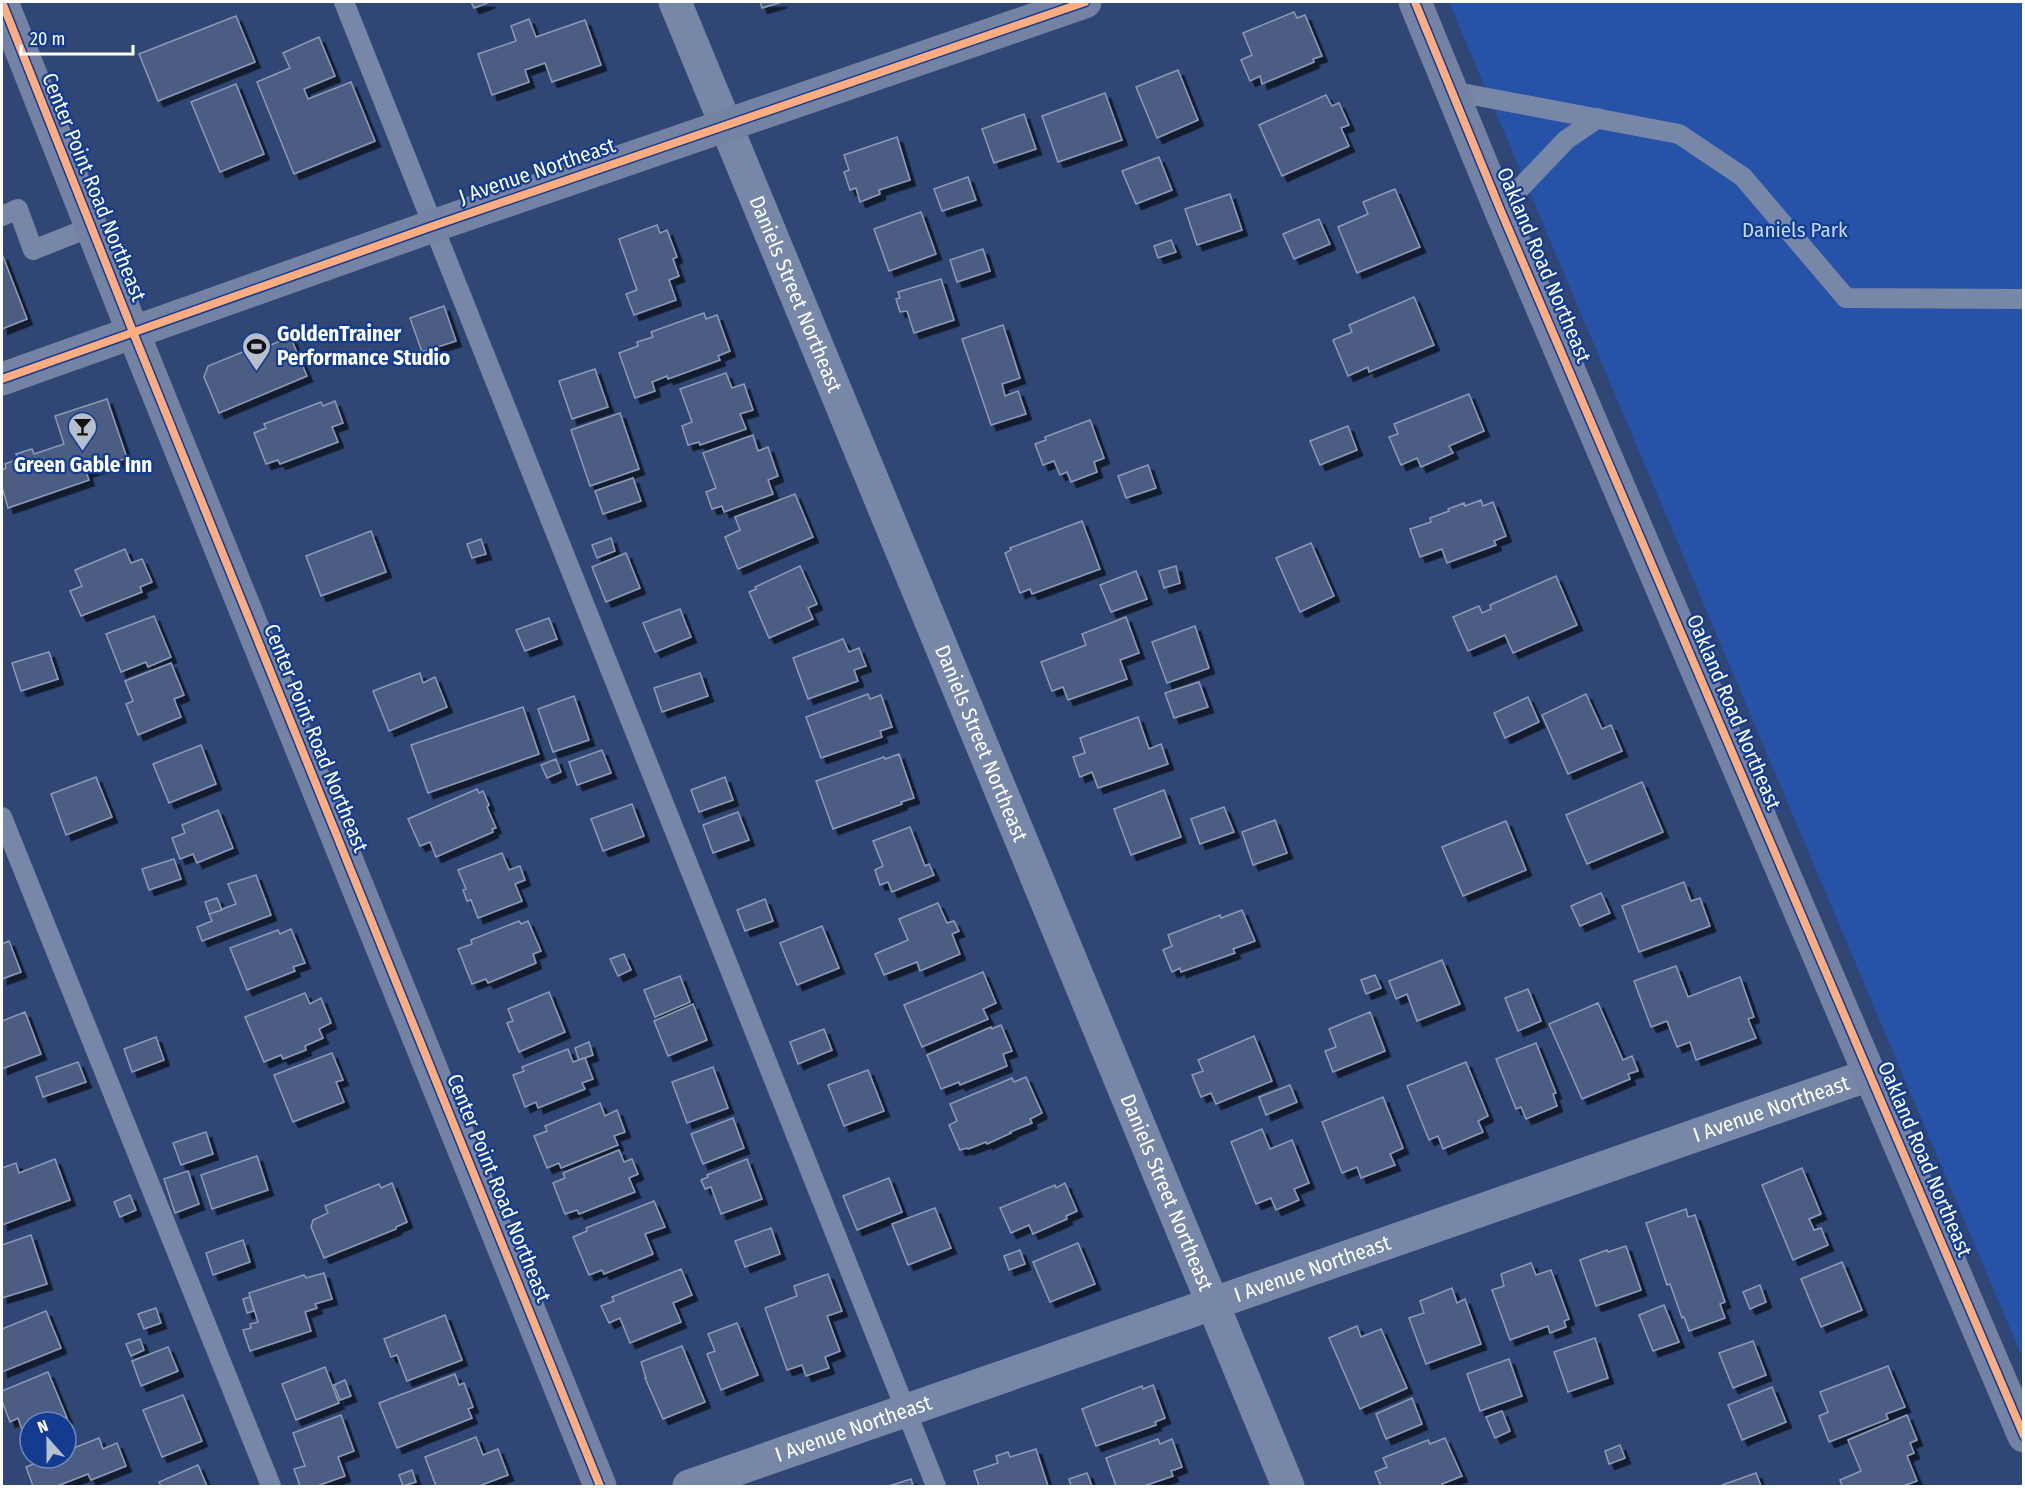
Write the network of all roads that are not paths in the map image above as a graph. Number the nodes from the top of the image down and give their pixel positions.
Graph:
1 (2, 2) edge
2 (344, 2) edge
3 (675, 2) edge
4 (1085, 2) edge
5 (1414, 2) edge
6 (1451, 91) junction
7 (1598, 118) junction
8 (725, 125) junction
9 (1500, 209) junction
10 (2, 216) edge
11 (433, 226) junction
12 (91, 227) junction
13 (2024, 299) edge
14 (133, 332) junction
15 (2, 379) edge
16 (2, 817) edge
17 (1869, 1075) junction
18 (1213, 1303) junction
19 (906, 1411) junction
20 (2024, 1436) edge
21 (271, 1486) edge
22 (600, 1486) edge
23 (688, 1486) edge
24 (936, 1486) edge
25 (1288, 1486) edge

1 - 12 main road, Center Point Road Northeast
2 - 11 lane
3 - 8 street, Daniels Street Northeast
4 - 8 main road, J Avenue Northeast
5 - 6 main road, Oakland Road Northeast
6 - 7 lane
6 - 9 main road, Oakland Road Northeast
7 - 9 lane
7 - 13 lane
8 - 11 main road, J Avenue Northeast
8 - 18 street, Daniels Street Northeast
9 - 17 main road, Oakland Road Northeast
10 - 12 lane
11 - 14 main road, J Avenue Northeast
11 - 19 lane
12 - 14 main road, Center Point Road Northeast
14 - 15 main road, J Avenue Northeast
14 - 22 main road, Center Point Road Northeast
16 - 21 lane
17 - 18 street, I Avenue Northeast
17 - 20 main road, Oakland Road Northeast
18 - 19 street, I Avenue Northeast
18 - 25 street, Daniels Street Northeast
19 - 23 street, I Avenue Northeast
19 - 24 lane

